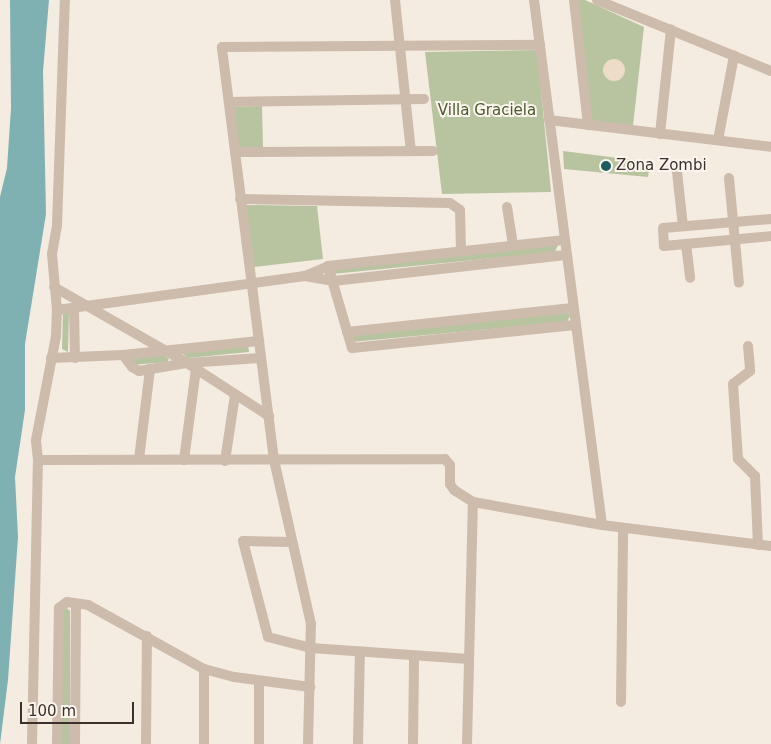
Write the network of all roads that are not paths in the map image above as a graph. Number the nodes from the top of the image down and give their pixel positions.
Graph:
1 (66, 0) edge
2 (395, 0) edge
3 (534, 0) edge
4 (574, 0) edge
5 (597, 0) edge
6 (671, 30) junction
7 (540, 45) junction
8 (401, 48) junction
9 (734, 56) junction
10 (771, 71) edge
11 (424, 99) dead end
12 (406, 100) junction
13 (229, 102) junction
14 (549, 120) junction
15 (588, 125) junction
16 (660, 134) junction
17 (718, 140) junction
18 (771, 147) edge
19 (411, 151) junction
20 (433, 151) dead end
21 (234, 152) junction
22 (677, 172) dead end
23 (729, 178) dead end
24 (240, 199) junction
25 (507, 207) dead end
26 (771, 219) edge
27 (735, 222) junction
28 (683, 226) junction
29 (771, 236) edge
30 (736, 239) junction
31 (563, 240) junction
32 (686, 244) junction
33 (513, 245) junction
34 (461, 251) junction
35 (566, 255) junction
36 (328, 266) junction
37 (305, 276) junction
38 (690, 278) dead end
39 (332, 281) junction
40 (250, 283) junction
41 (740, 283) dead end
42 (54, 287) junction
43 (90, 306) junction
44 (74, 308) junction
45 (573, 308) junction
46 (57, 310) junction
47 (575, 325) junction
48 (347, 332) junction
49 (259, 341) junction
50 (748, 346) dead end
51 (166, 351) junction
52 (123, 354) junction
53 (51, 358) junction
54 (75, 358) junction
55 (261, 358) junction
56 (187, 363) junction
57 (150, 369) junction
58 (196, 369) junction
59 (234, 395) junction
60 (269, 416) junction
61 (139, 459) junction
62 (38, 460) junction
63 (184, 460) junction
64 (274, 460) junction
65 (225, 461) junction
66 (473, 502) junction
67 (602, 525) junction
68 (623, 528) junction
69 (291, 542) junction
70 (758, 545) junction
71 (771, 546) edge
72 (76, 605) junction
73 (147, 636) junction
74 (311, 648) junction
75 (360, 652) junction
76 (414, 656) junction
77 (469, 659) junction
78 (204, 669) junction
79 (259, 681) junction
80 (310, 687) junction
81 (621, 702) dead end
82 (32, 744) edge
83 (57, 744) edge
84 (75, 744) edge
85 (146, 744) edge
86 (204, 744) edge
87 (259, 744) edge
88 (308, 744) edge
89 (358, 744) edge
90 (412, 744) edge
91 (466, 744) edge

1 - 42 street
2 - 8 street
3 - 7 street
4 - 15 street
5 - 6 street
6 - 9 street
6 - 16 street
7 - 8 street
7 - 14 street
8 - 12 street
8 - 13 street
9 - 10 street
9 - 17 street
11 - 12 street
12 - 13 street
12 - 19 street
13 - 21 street
14 - 15 street
14 - 31 street
15 - 16 street
16 - 17 street
17 - 18 street
19 - 20 street
19 - 21 street
21 - 24 street
22 - 28 street
23 - 27 street
24 - 34 street
24 - 40 street
25 - 33 street
26 - 27 street
27 - 28 street
27 - 30 street
28 - 32 street
29 - 30 street
30 - 32 street
30 - 41 street
31 - 33 street
31 - 35 street
32 - 38 street
33 - 34 street
34 - 36 street
35 - 39 street
35 - 45 street
36 - 37 street
36 - 39 street
37 - 39 street
37 - 40 street
39 - 48 street
40 - 43 street
40 - 49 street
42 - 43 street
42 - 46 street
43 - 44 street
43 - 51 street
44 - 46 street
44 - 54 street
45 - 47 street
45 - 48 street
46 - 53 street
47 - 48 street
47 - 67 street
49 - 51 street
49 - 55 street
50 - 70 street
51 - 52 street
51 - 56 street
52 - 54 street
52 - 57 street
53 - 54 street
53 - 62 street
55 - 56 street
55 - 60 street
56 - 57 street
56 - 58 street
57 - 61 street
58 - 59 street
58 - 63 street
59 - 60 street
59 - 65 street
60 - 64 street
61 - 62 street
61 - 63 street
62 - 82 street
63 - 65 street
64 - 65 street
64 - 66 street
64 - 69 street
66 - 67 street
66 - 77 street
67 - 68 street
68 - 70 street
68 - 81 street
69 - 74 street
69 - 74 street
70 - 71 street
72 - 73 street
72 - 83 street
72 - 84 street
73 - 78 street
73 - 85 street
74 - 75 street
74 - 80 street
75 - 76 street
75 - 89 street
76 - 77 street
76 - 90 street
77 - 91 street
78 - 79 street
78 - 86 street
79 - 80 street
79 - 87 street
80 - 88 street

